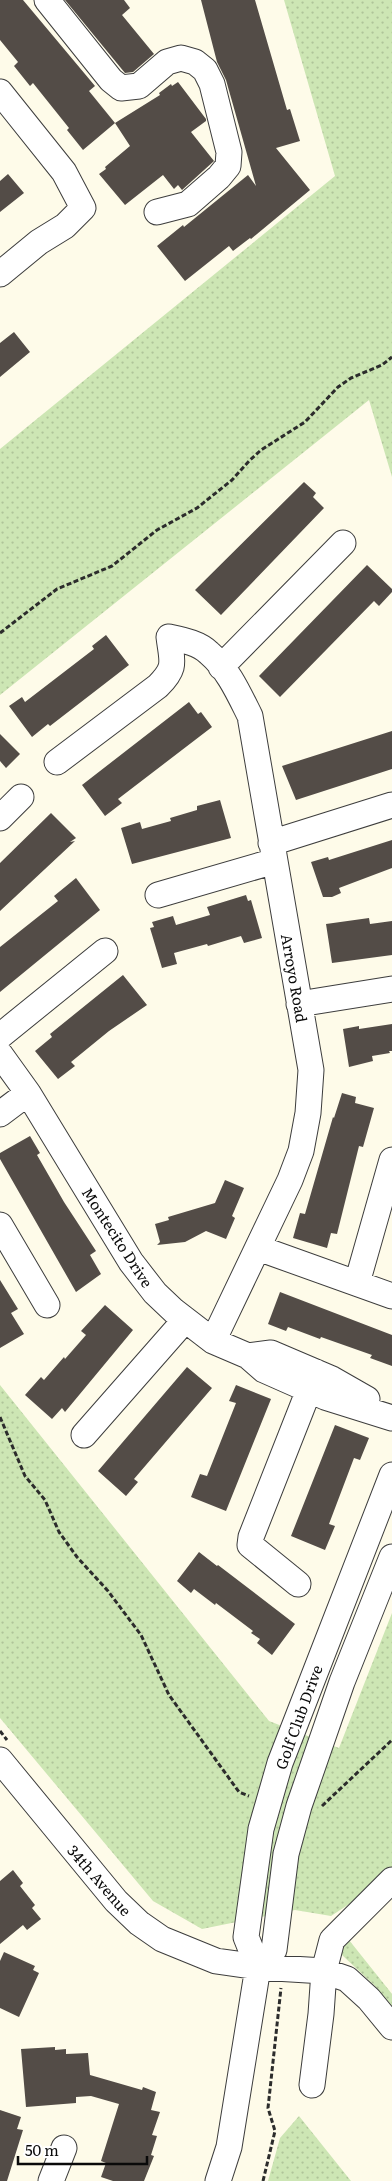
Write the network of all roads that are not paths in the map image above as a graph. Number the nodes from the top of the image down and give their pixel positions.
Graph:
1 (47, 0) edge
2 (0, 92) edge
3 (157, 212) dead end
4 (0, 274) edge
5 (343, 543) dead end
6 (221, 668) junction
7 (57, 762) dead end
8 (21, 796) dead end
9 (392, 805) edge
10 (0, 818) edge
11 (273, 852) junction
12 (158, 894) dead end
13 (105, 951) dead end
14 (392, 989) edge
15 (299, 1004) junction
16 (0, 1036) edge
17 (0, 1054) edge
18 (28, 1093) junction
19 (0, 1114) edge
20 (392, 1160) edge
21 (0, 1225) edge
22 (258, 1248) junction
23 (357, 1283) junction
24 (392, 1296) edge
25 (47, 1305) dead end
26 (185, 1320) junction
27 (213, 1342) junction
28 (312, 1381) junction
29 (392, 1413) edge
30 (392, 1418) edge
31 (84, 1436) dead end
32 (392, 1476) edge
33 (392, 1557) edge
34 (298, 1584) dead end
35 (6, 1753) edge
36 (392, 1880) edge
37 (258, 1967) junction
38 (324, 1970) junction
39 (392, 2027) edge
40 (312, 2085) dead end
41 (64, 2148) dead end
42 (51, 2181) edge
43 (218, 2181) edge

1 - 3 street
2 - 4 street
5 - 6 street
6 - 7 street, Arroyo Road
6 - 11 street, Arroyo Road
8 - 10 street
9 - 11 street
11 - 12 street
11 - 15 street, Arroyo Road
13 - 16 street
14 - 15 street
15 - 22 street, Arroyo Road
17 - 18 street, Montecito Drive
18 - 19 street
18 - 26 street, Montecito Drive
20 - 23 street
21 - 25 street
22 - 23 street
22 - 27 street, Arroyo Road
23 - 24 street
26 - 27 street, Montecito Drive
26 - 31 street
27 - 28 street, Montecito Drive
28 - 29 street
28 - 30 street, Montecito Drive
28 - 34 street
32 - 37 street, Golf Club Drive
33 - 37 street, Golf Club Drive
35 - 37 street, 34th Avenue
36 - 38 street
37 - 38 street, 34th Avenue
37 - 43 street
38 - 39 street, 34th Avenue
38 - 40 street
41 - 42 street

